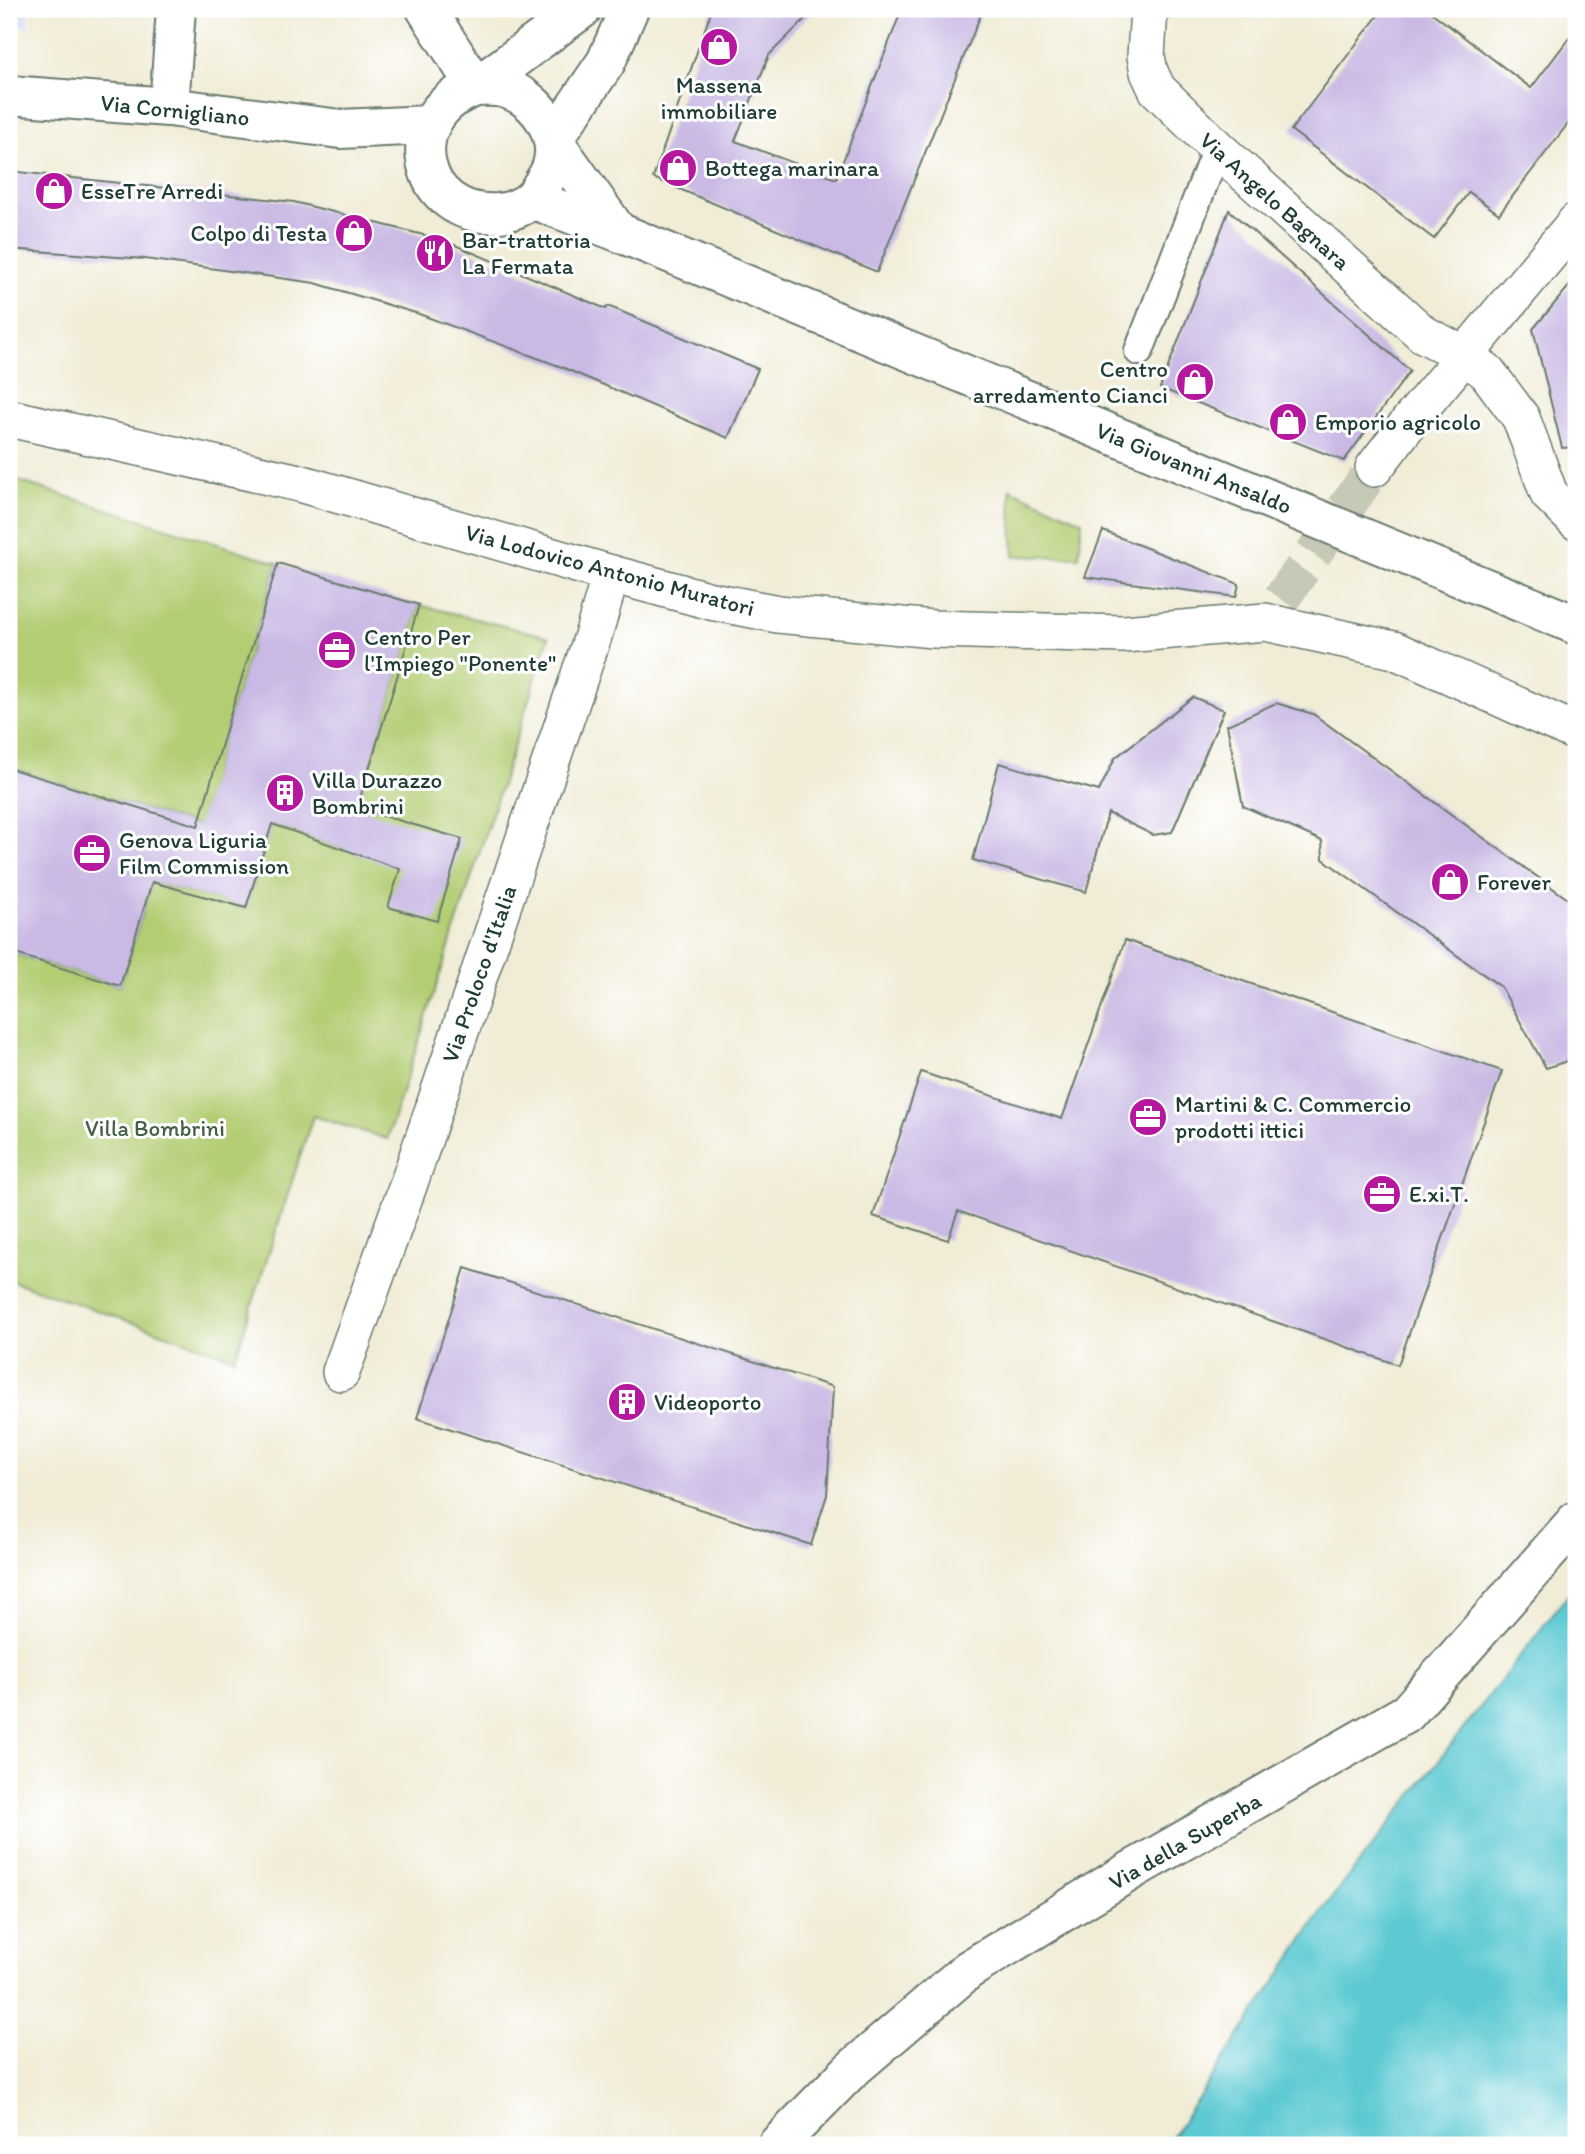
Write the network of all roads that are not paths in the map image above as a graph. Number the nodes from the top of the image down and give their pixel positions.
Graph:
1 (176, 9) edge
2 (426, 9) edge
3 (582, 9) edge
4 (629, 9) edge
5 (1149, 9) edge
6 (476, 87) junction
7 (9, 95) edge
8 (169, 107) junction
9 (430, 125) junction
10 (340, 129) junction
11 (553, 140) junction
12 (1217, 148) junction
13 (427, 166) junction
14 (532, 199) junction
15 (1576, 222) edge
16 (618, 232) junction
17 (1139, 351) dead end
18 (1464, 355) junction
19 (9, 418) edge
20 (1374, 468) tunnel mouth
21 (1576, 521) edge
22 (611, 574) junction
23 (1576, 625) edge
24 (1576, 732) edge
25 (341, 1372) dead end
26 (1576, 1521) edge
27 (777, 2145) edge

1 - 8 main road
2 - 6 main road
3 - 6 main road
4 - 11 main road
5 - 12 street, Via Angelo Bagnara
6 - 9 main road
6 - 11 main road
7 - 8 main road, Via Cornigliano
8 - 10 main road, Via Cornigliano
9 - 10 main road, Via Cornigliano
9 - 13 main road
10 - 13 main road, Via Cornigliano
11 - 14 main road
11 - 16 main road
12 - 17 street
12 - 18 street, Via Angelo Bagnara
13 - 14 main road
14 - 16 main road, Via Giovanni Ansaldo
15 - 18 street
16 - 23 main road, Via Giovanni Ansaldo
18 - 20 street
18 - 21 street, Via Angelo Bagnara
19 - 22 street, Via Lodovico Antonio Muratori
22 - 24 street, Via Lodovico Antonio Muratori
22 - 25 street, Via Proloco d'Italia
26 - 27 main road, Via della Superba

